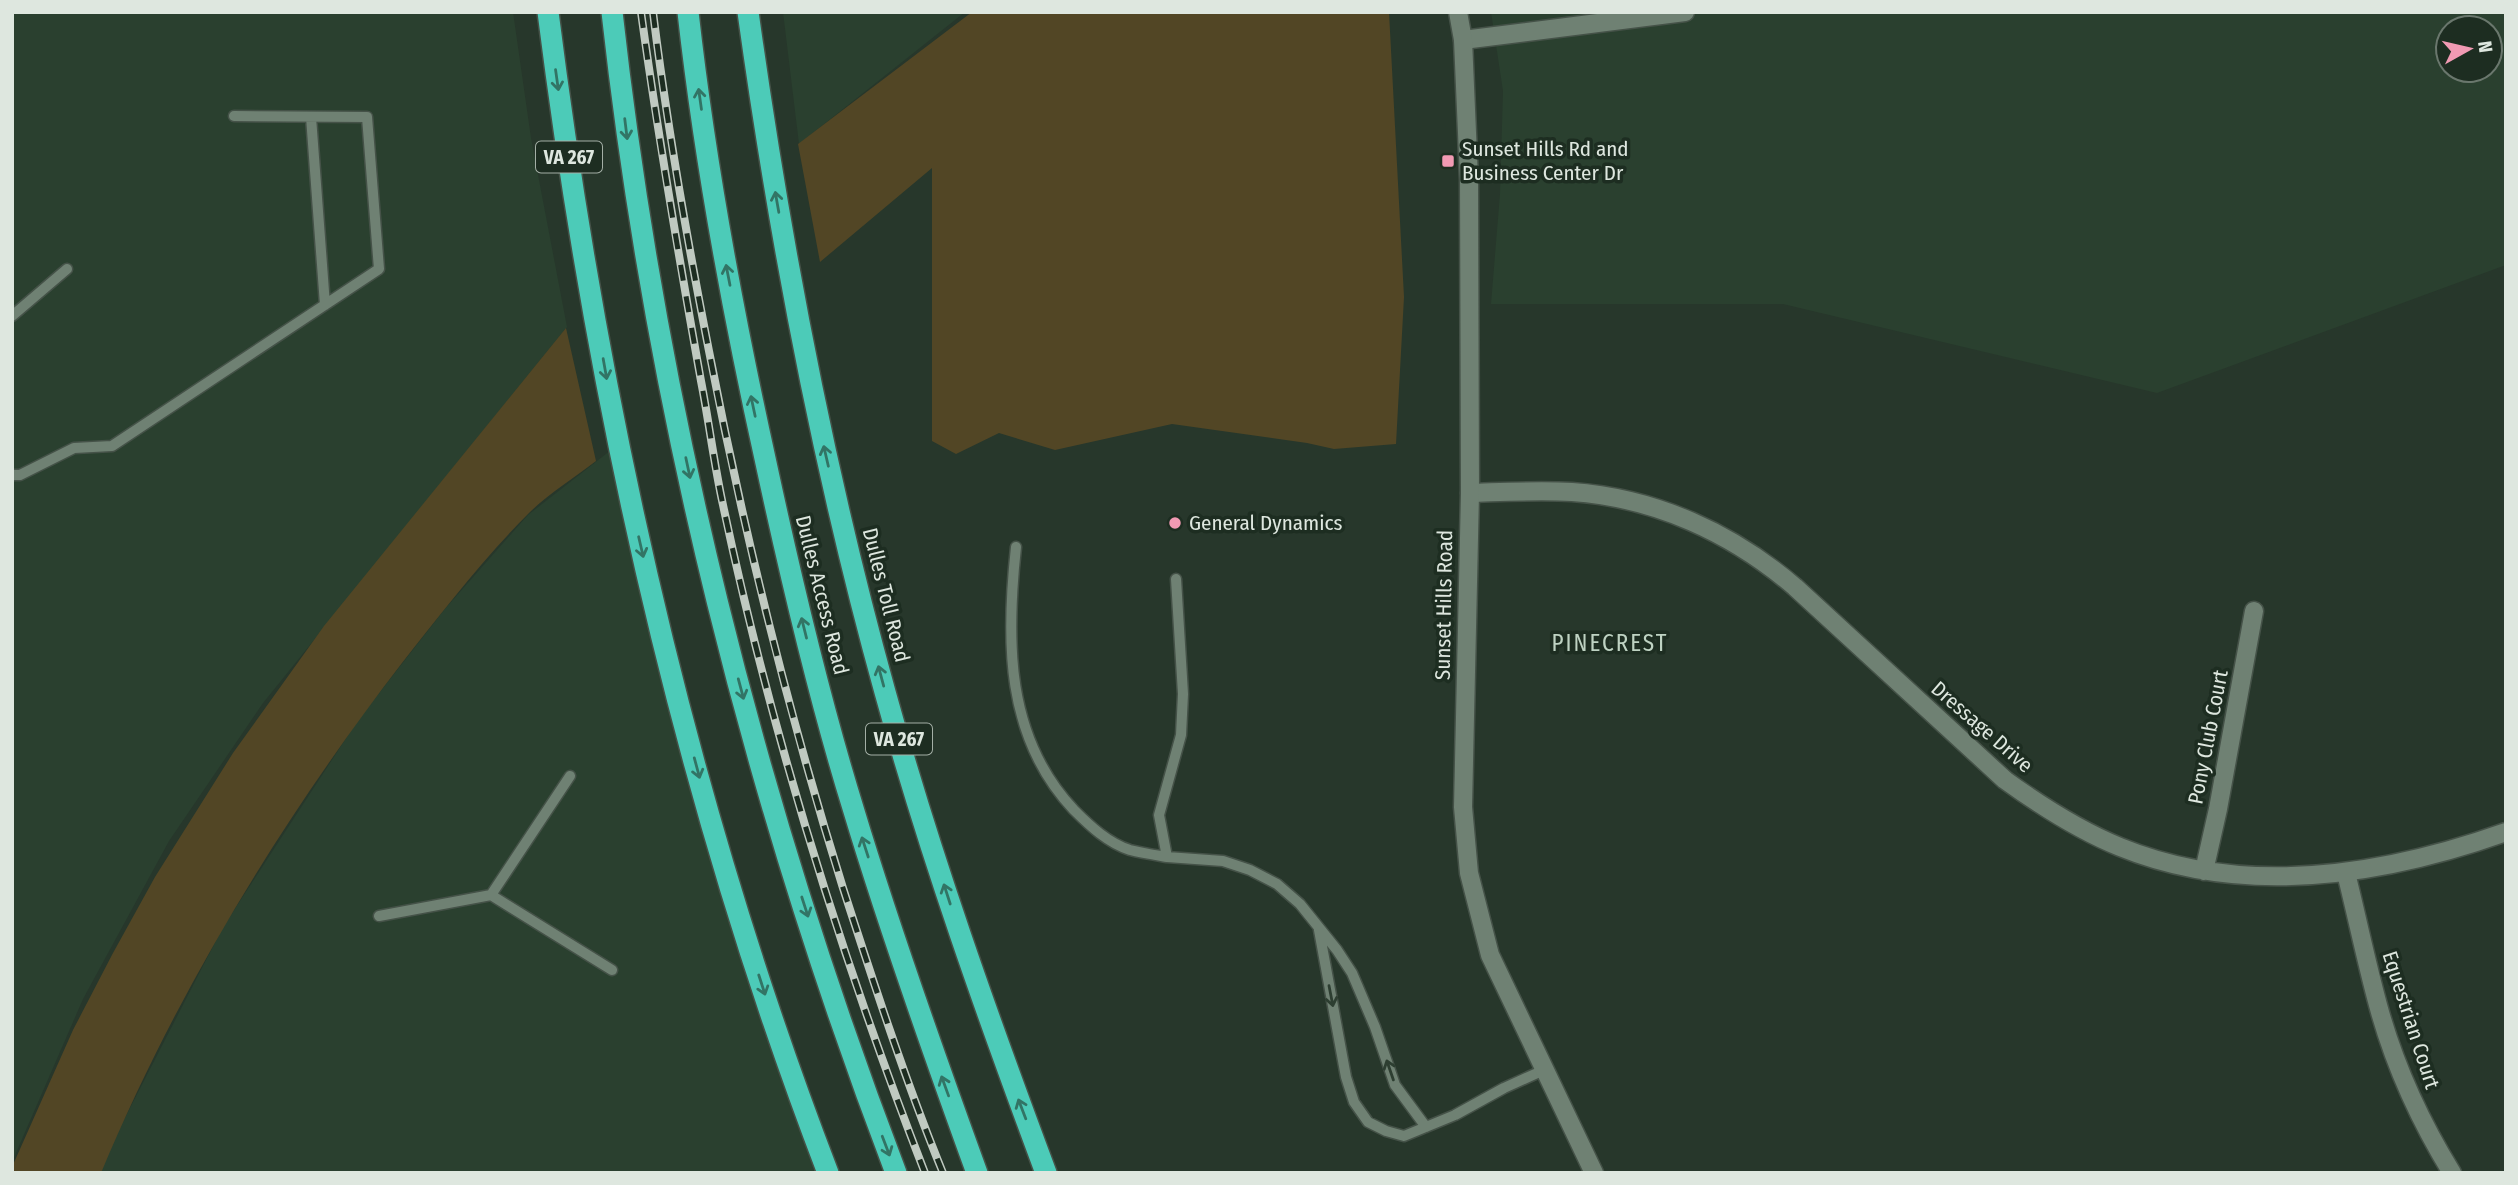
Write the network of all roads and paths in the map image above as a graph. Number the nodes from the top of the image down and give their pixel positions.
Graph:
1 (548, 12) edge
2 (612, 12) edge
3 (688, 12) edge
4 (748, 12) edge
5 (1458, 12) edge
6 (1685, 12) edge
7 (1463, 40) junction
8 (234, 116) dead end
9 (311, 117) junction
10 (67, 269) dead end
11 (325, 305) junction
12 (12, 316) edge
13 (12, 475) edge
14 (1470, 493) junction
15 (1016, 547) dead end
16 (1176, 579) dead end
17 (2255, 611) dead end
18 (569, 776) dead end
19 (2506, 832) edge
20 (1167, 857) junction
21 (2204, 871) junction
22 (2346, 873) junction
23 (491, 895) junction
24 (380, 916) dead end
25 (1319, 929) junction
26 (612, 970) dead end
27 (1544, 1070) junction
28 (1426, 1127) junction
29 (828, 1173) edge
30 (896, 1173) edge
31 (977, 1173) edge
32 (1046, 1173) edge
33 (1594, 1173) edge
34 (2452, 1173) edge

1 -> 29 highway, VA 267
2 -> 30 highway
31 -> 3 highway, Dulles Access Road
32 -> 4 highway, Dulles Toll Road / VA 267
5 - 7 street, Sunset Hills Road
6 - 7 street
7 - 14 street, Sunset Hills Road
8 - 9 lane
9 - 11 lane
9 - 11 lane
10 - 12 lane
11 - 13 lane
14 - 21 street, Dressage Drive
14 - 27 street, Sunset Hills Road
15 - 20 lane
16 - 20 lane
17 - 21 street, Pony Club Court
18 - 23 lane
19 - 22 street, Dressage Drive
20 - 25 lane
21 - 22 street, Dressage Drive
22 - 34 street, Equestrian Court
23 - 24 lane
23 - 26 lane
28 -> 25 lane
25 -> 28 lane
27 - 28 lane
27 - 33 street, Sunset Hills Road

